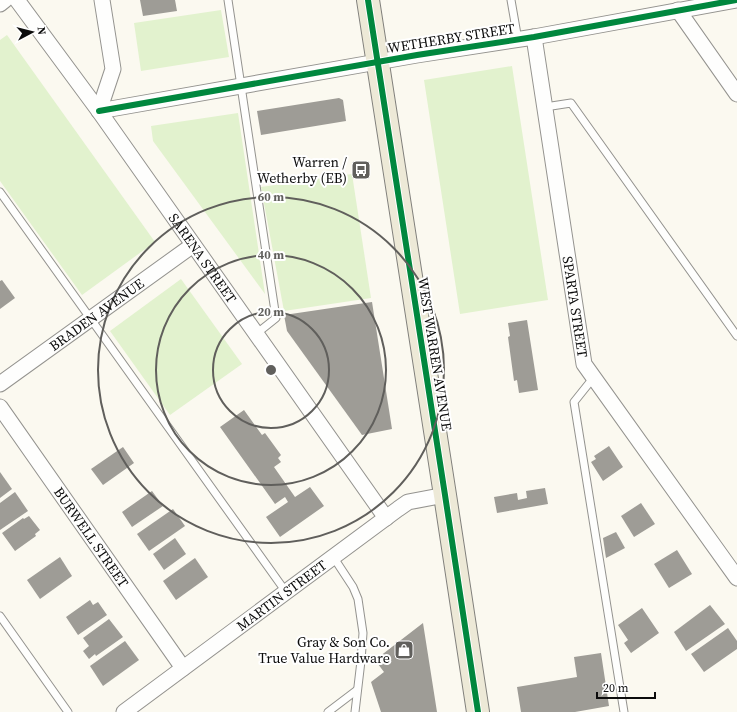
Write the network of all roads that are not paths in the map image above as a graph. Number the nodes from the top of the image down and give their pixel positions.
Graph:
1 (5, 0) edge
2 (17, 0) edge
3 (102, 0) edge
4 (228, 0) edge
5 (368, 0) edge
6 (511, 0) edge
7 (736, 0) edge
8 (0, 4) edge
9 (678, 10) junction
10 (534, 38) junction
11 (518, 40) junction
12 (378, 62) junction
13 (241, 86) junction
14 (737, 94) edge
15 (545, 107) junction
16 (99, 112) junction
17 (0, 192) edge
18 (193, 244) junction
19 (90, 318) junction
20 (256, 334) junction
21 (737, 336) edge
22 (594, 376) junction
23 (0, 384) edge
24 (0, 406) edge
25 (445, 495) junction
26 (386, 518) junction
27 (334, 558) junction
28 (737, 578) edge
29 (286, 592) junction
30 (0, 616) edge
31 (183, 668) junction
32 (357, 690) junction
33 (68, 712) edge
34 (124, 712) edge
35 (328, 712) edge
36 (355, 712) edge
37 (478, 712) edge
38 (624, 712) edge

1 - 8 street
2 - 16 street, SARENA STREET
3 - 16 street
4 - 13 lane
5 - 12 main road, WEST WARREN AVENUE
6 - 11 lane
7 - 9 street, WETHERBY STREET
9 - 10 street, WETHERBY STREET
9 - 14 street
10 - 11 street, WETHERBY STREET
10 - 15 street, SPARTA STREET
11 - 12 street, WETHERBY STREET
12 - 13 street, WETHERBY STREET
12 - 25 main road, WEST WARREN AVENUE
13 - 16 street, WETHERBY STREET
13 - 20 lane
15 - 21 lane
15 - 22 street, SPARTA STREET
16 - 18 street, SARENA STREET
17 - 19 lane
18 - 19 street, BRADEN AVENUE
18 - 20 street, SARENA STREET
19 - 23 street, BRADEN AVENUE
19 - 29 lane
20 - 26 street, SARENA STREET
22 - 28 street, SPARTA STREET
22 - 38 lane
24 - 31 street, BURWELL STREET
25 - 26 street, MARTIN STREET
25 - 37 main road, WEST WARREN AVENUE
26 - 27 street, MARTIN STREET
27 - 29 street, MARTIN STREET
27 - 32 lane
29 - 31 street, MARTIN STREET
30 - 33 lane
31 - 34 street, MARTIN STREET
32 - 35 lane
32 - 36 lane

